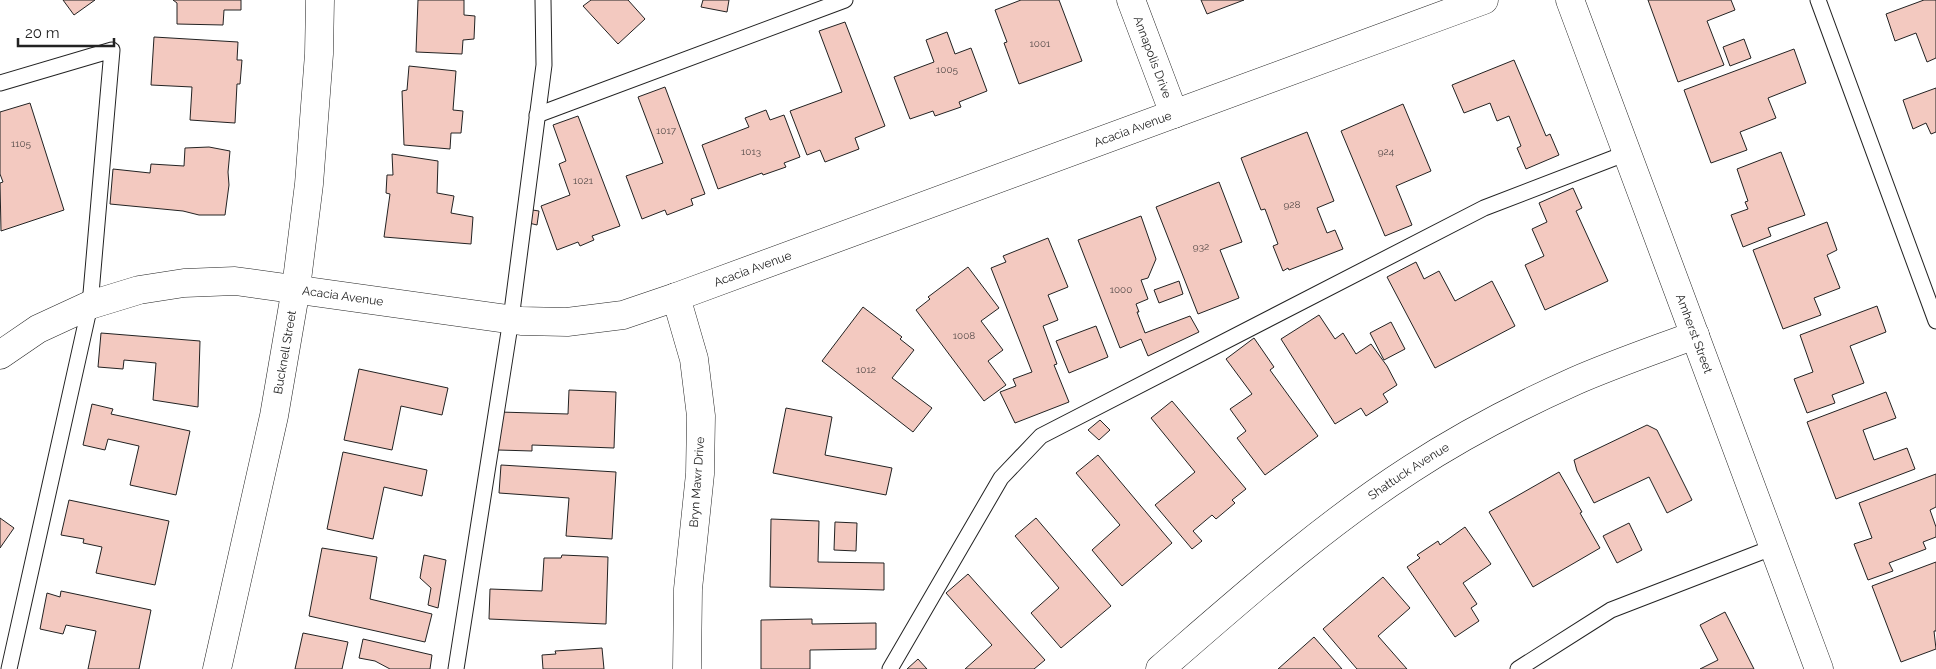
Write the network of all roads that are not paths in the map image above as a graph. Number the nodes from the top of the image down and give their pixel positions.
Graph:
1 (320, 0) edge
2 (543, 0) edge
3 (845, 0) edge
4 (1131, 0) edge
5 (1484, 0) edge
6 (1570, 0) edge
7 (1818, 0) edge
8 (0, 83) edge
9 (1174, 114) junction
10 (537, 115) junction
11 (1627, 153) junction
12 (296, 288) junction
13 (676, 297) junction
14 (90, 305) junction
15 (511, 319) junction
16 (1936, 321) edge
17 (1695, 335) junction
18 (0, 355) edge
19 (1774, 547) junction
20 (9, 669) edge
21 (216, 669) edge
22 (456, 669) edge
23 (687, 669) edge
24 (890, 669) edge
25 (1160, 669) edge
26 (1518, 669) edge
27 (1819, 669) edge

1 - 12 street, Bucknell Street
2 - 10 lane
3 - 10 lane
4 - 9 street, Annapolis Drive
5 - 9 street, Acacia Avenue
6 - 11 street, Amherst Street
7 - 16 lane
8 - 14 lane
9 - 13 street, Acacia Avenue
10 - 15 lane
11 - 17 street, Amherst Street
11 - 24 lane
12 - 14 street, Acacia Avenue
12 - 15 street, Acacia Avenue
12 - 21 street, Bucknell Street
13 - 15 street, Acacia Avenue
13 - 23 street, Bryn Mawr Drive
14 - 18 street, Acacia Avenue
14 - 20 lane
15 - 22 lane
17 - 19 street, Amherst Street
17 - 25 street, Shattuck Avenue
19 - 26 lane
19 - 27 street, Amherst Street

